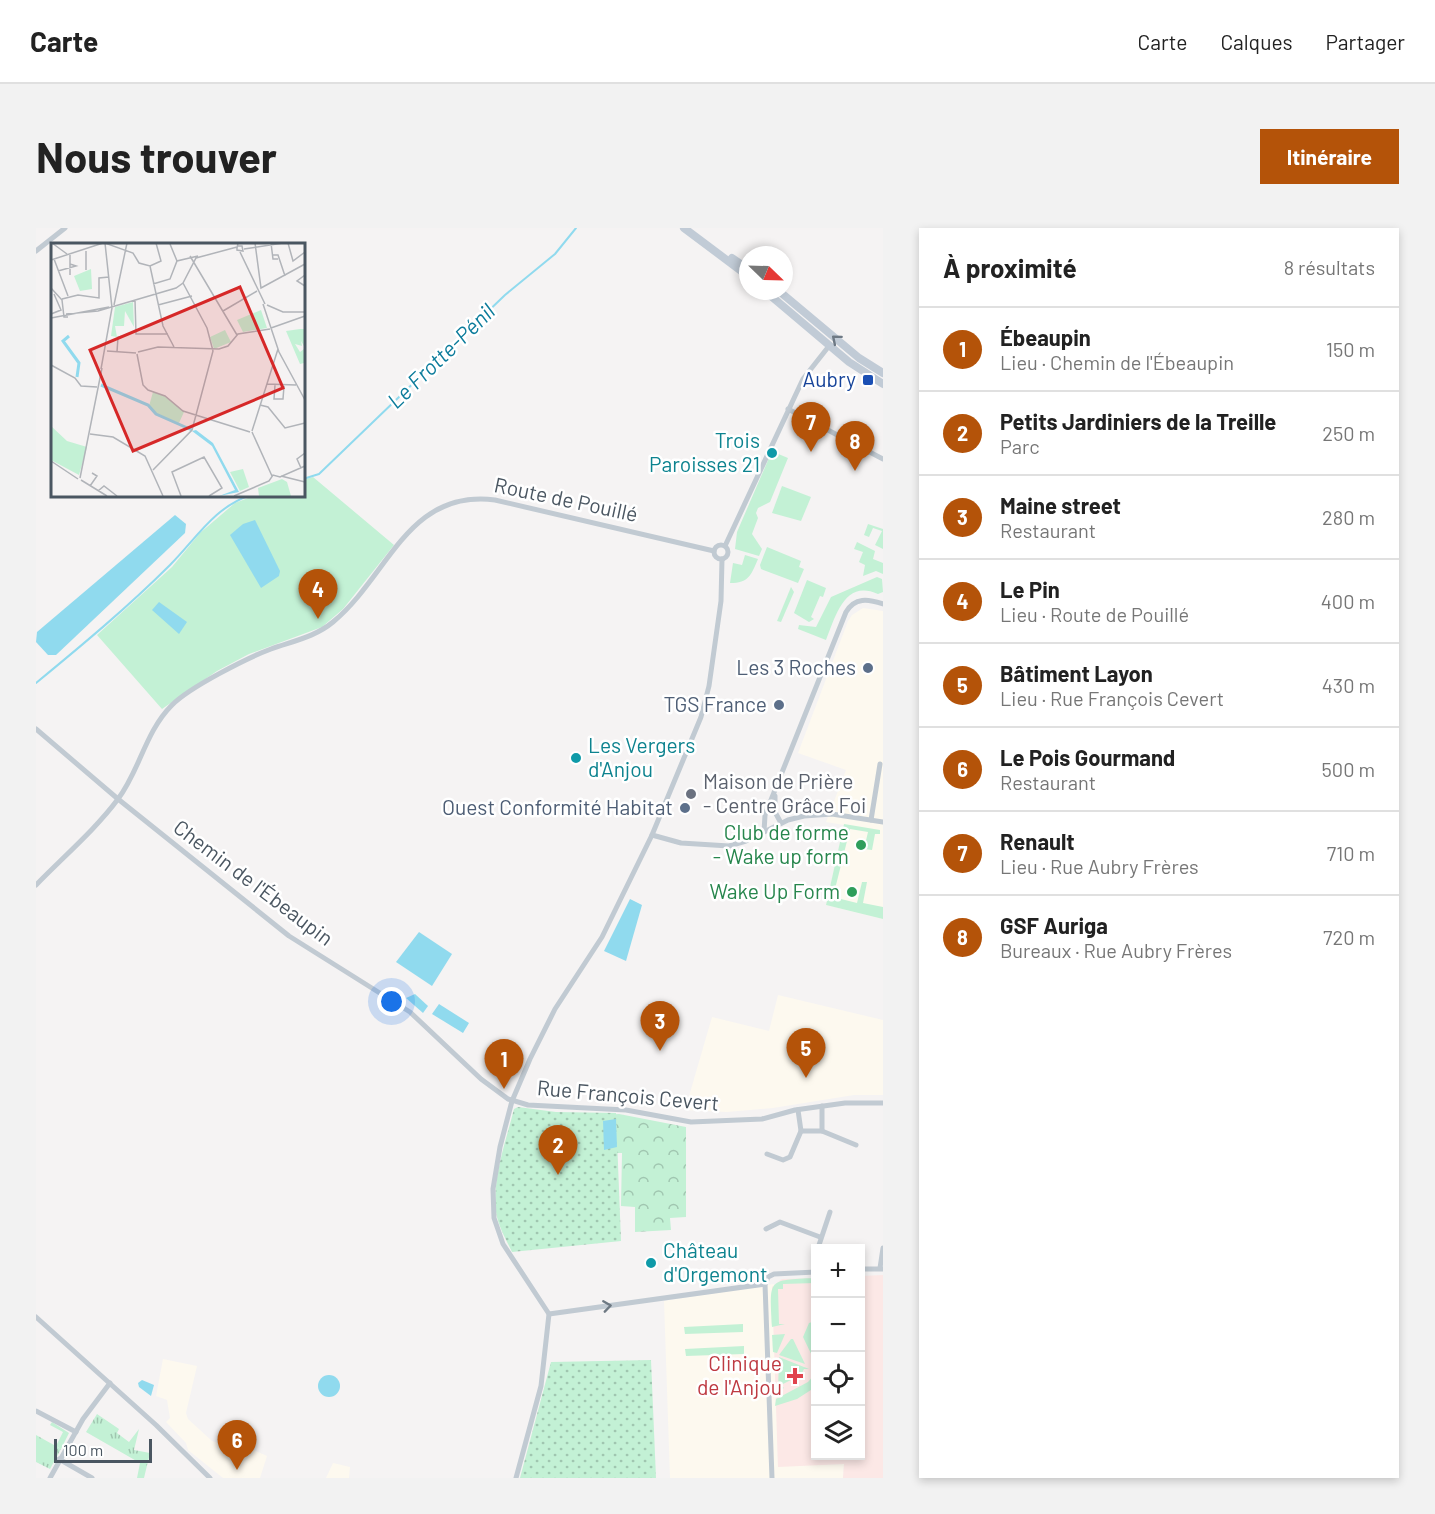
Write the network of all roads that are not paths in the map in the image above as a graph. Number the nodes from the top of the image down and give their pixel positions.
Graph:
1 (66, 228) edge
2 (684, 228) edge
3 (36, 251) edge
4 (717, 251) junction
5 (739, 264) edge
6 (739, 269) edge
7 (775, 300) edge
8 (790, 300) edge
9 (829, 346) junction
10 (883, 373) edge
11 (883, 384) edge
12 (788, 409) junction
13 (883, 459) edge
14 (725, 546) junction
15 (714, 551) junction
16 (722, 559) junction
17 (883, 604) edge
18 (36, 729) edge
19 (880, 764) dead end
20 (775, 796) junction
21 (118, 799) junction
22 (871, 820) junction
23 (883, 822) edge
24 (781, 823) junction
25 (764, 832) junction
26 (652, 835) junction
27 (36, 885) edge
28 (512, 1101) junction
29 (883, 1103) edge
30 (822, 1106) junction
31 (798, 1110) junction
32 (801, 1131) junction
33 (822, 1131) junction
34 (856, 1145) dead end
35 (767, 1154) dead end
36 (830, 1212) dead end
37 (766, 1229) dead end
38 (820, 1237) junction
39 (819, 1244) edge
40 (883, 1248) edge
41 (882, 1268) edge
42 (865, 1269) edge
43 (811, 1272) edge
44 (765, 1284) junction
45 (549, 1314) junction
46 (36, 1317) edge
47 (110, 1383) junction
48 (36, 1411) edge
49 (76, 1432) junction
50 (59, 1459) junction
51 (50, 1478) edge
52 (92, 1478) edge
53 (210, 1478) edge
54 (516, 1478) edge
55 (772, 1478) edge

1 - 3 street
2 - 4 street
4 - 5 street
4 - 6 street
7 - 9 street
10 -> 8 street
9 - 11 street
9 - 12 street
12 - 13 street
12 - 14 street
14 - 15 street
14 - 16 street
15 - 16 street
15 - 21 street, Route de Pouillé
16 - 26 street
17 - 20 street
18 - 21 street, Chemin de l'Ébeaupin
19 - 22 street
20 - 24 street
20 - 25 street
21 - 27 street, Route de Pouillé
21 - 28 street, Chemin de l'Ébeaupin
22 - 23 street
22 - 24 street
24 - 25 street
25 - 26 street
26 - 28 street
28 - 31 street, Rue François Cevert
28 - 45 street
29 - 30 street, Rue François Cevert
30 - 31 street, Rue François Cevert
30 - 33 street
31 - 32 street
32 - 33 street
32 - 35 street
33 - 34 street
36 - 38 street
37 - 38 street
38 - 39 street
40 - 41 street
41 - 42 street
43 - 44 street
45 -> 44 street
44 - 55 street
45 - 54 street
46 - 47 street
47 - 49 street
47 - 53 street
48 - 49 street
49 - 50 street
50 - 51 street
50 - 52 street

